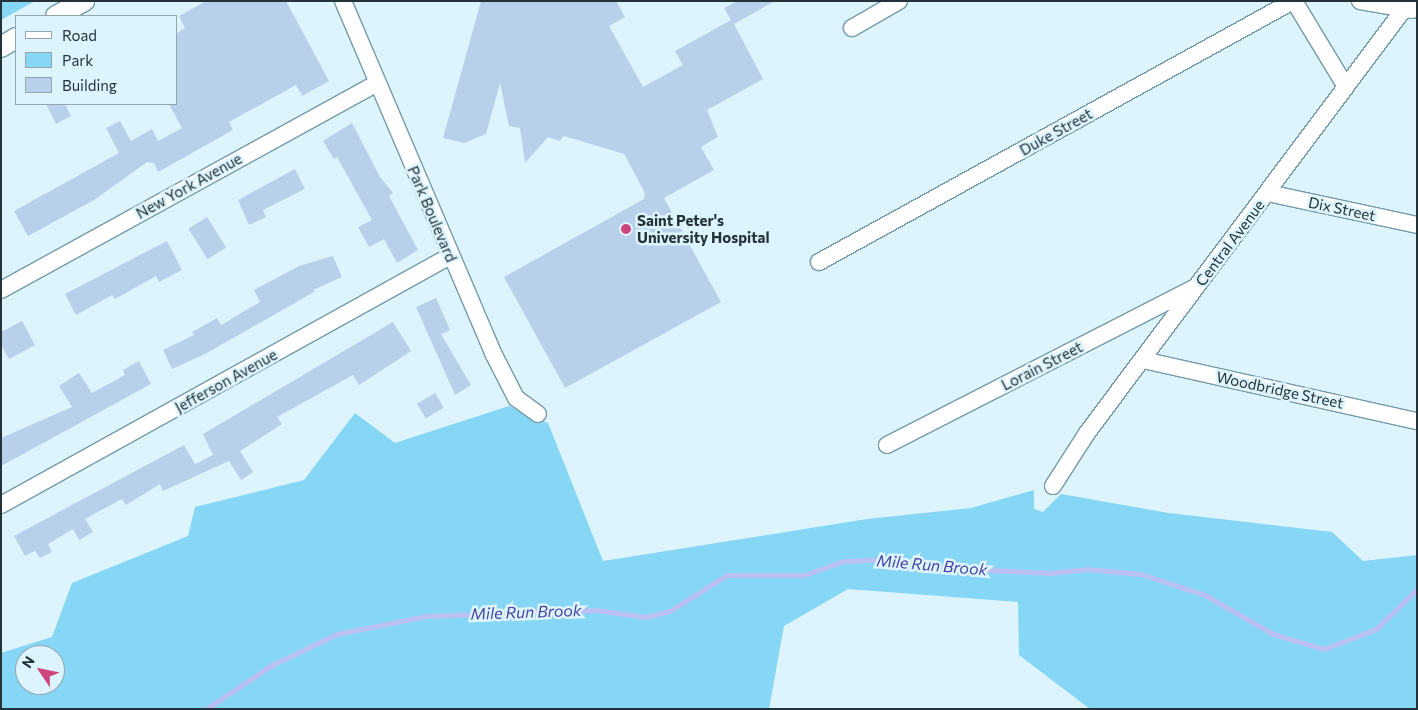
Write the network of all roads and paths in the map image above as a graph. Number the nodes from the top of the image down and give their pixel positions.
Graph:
1 (84, 1) edge
2 (343, 1) edge
3 (899, 1) edge
4 (1294, 1) edge
5 (1360, 1) edge
6 (1410, 7) edge
7 (58, 15) edge
8 (852, 28) dead end
9 (15, 39) edge
10 (1, 46) edge
11 (376, 83) junction
12 (1346, 87) junction
13 (1268, 193) junction
14 (1417, 226) edge
15 (450, 256) junction
16 (819, 262) dead end
17 (1198, 286) junction
18 (1, 290) edge
19 (1142, 360) junction
20 (538, 414) dead end
21 (1417, 420) edge
22 (887, 445) dead end
23 (1053, 486) dead end
24 (1, 505) edge

1 - 7 street
2 - 11 street, Park Boulevard
3 - 8 street
4 - 12 street
4 - 16 street, Duke Street
5 - 6 street
6 - 12 street, Central Avenue
9 - 10 street
11 - 15 street, Park Boulevard
11 - 18 street, New York Avenue
12 - 13 street, Central Avenue
13 - 14 street, Dix Street
13 - 17 street, Central Avenue
15 - 20 street, Park Boulevard
15 - 24 street, Jefferson Avenue
17 - 19 street, Central Avenue
17 - 22 street, Lorain Street
19 - 21 street, Woodbridge Street
19 - 23 street, Central Avenue

